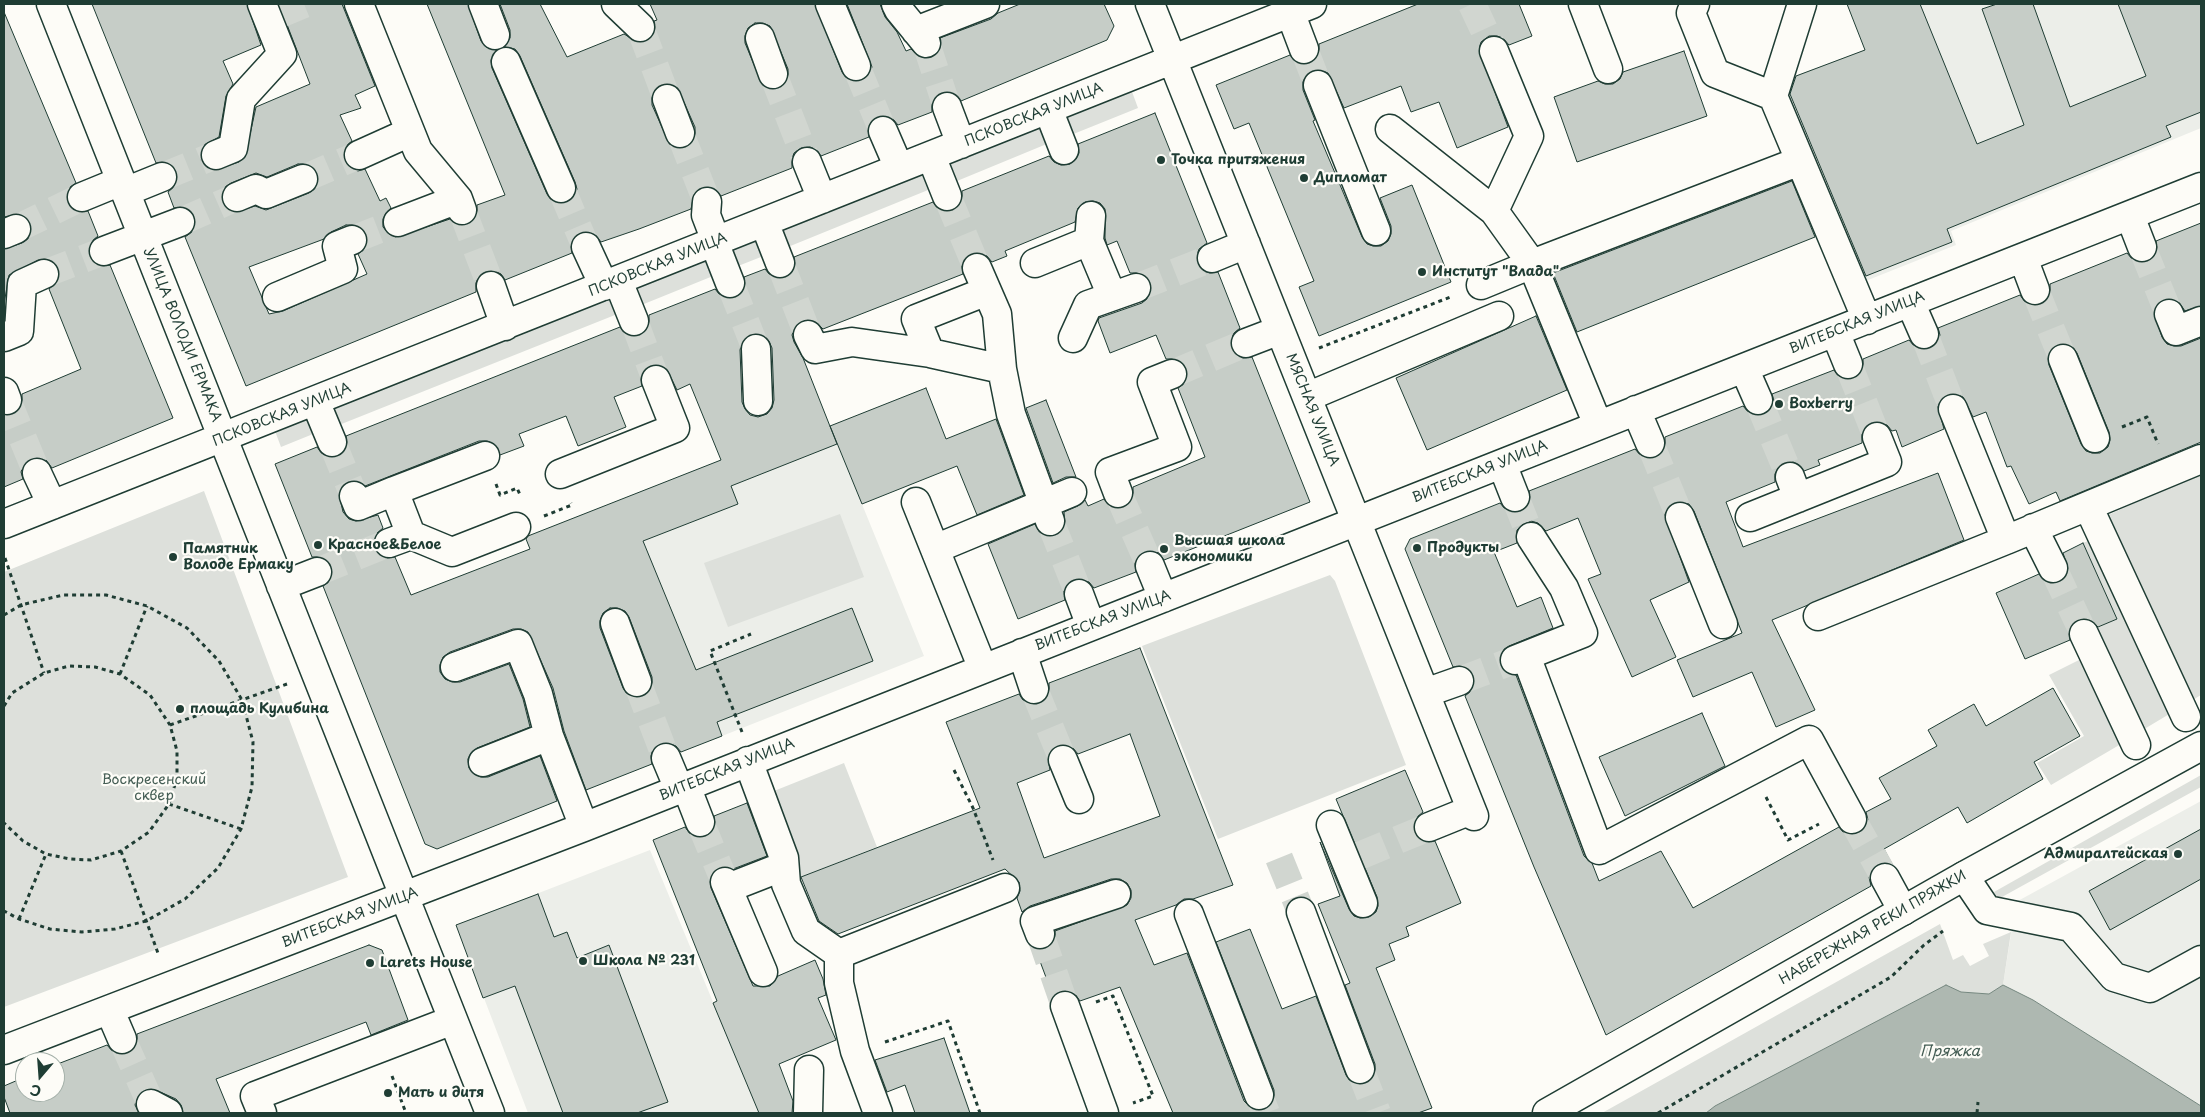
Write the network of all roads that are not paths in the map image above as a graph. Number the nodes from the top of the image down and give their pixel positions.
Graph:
1 (51, 4) edge
2 (359, 4) edge
3 (482, 4) edge
4 (616, 4) edge
5 (830, 4) edge
6 (896, 4) edge
7 (985, 4) edge
8 (1150, 4) edge
9 (1583, 4) edge
10 (1695, 4) edge
11 (1802, 4) edge
12 (1301, 8) edge
13 (270, 12) edge
14 (640, 27) tunnel mouth
15 (495, 35) dead end
16 (760, 38) dead end
17 (1304, 50) tunnel mouth
18 (1494, 51) tunnel mouth
19 (1172, 59) junction
20 (506, 62) dead end
21 (856, 66) tunnel mouth
22 (1608, 69) dead end
23 (774, 74) tunnel mouth
24 (1318, 85) tunnel mouth
25 (1773, 96) junction
26 (667, 98) tunnel mouth
27 (947, 107) tunnel mouth
28 (1048, 109) junction
29 (1390, 129) dead end
30 (883, 131) tunnel mouth
31 (410, 132) junction
32 (680, 133) tunnel mouth
33 (962, 144) junction
34 (1064, 150) dead end
35 (216, 155) tunnel mouth
36 (359, 155) tunnel mouth
37 (931, 156) junction
38 (1800, 160) junction
39 (807, 162) tunnel mouth
40 (899, 168) junction
41 (162, 177) tunnel mouth
42 (302, 179) tunnel mouth
43 (123, 186) junction
44 (2201, 187) edge
45 (561, 188) tunnel mouth
46 (947, 196) tunnel mouth
47 (237, 197) tunnel mouth
48 (82, 198) tunnel mouth
49 (822, 199) junction
50 (707, 202) tunnel mouth
51 (1494, 212) junction
52 (2130, 216) junction
53 (180, 222) tunnel mouth
54 (398, 222) tunnel mouth
55 (764, 222) junction
56 (1376, 231) dead end
57 (143, 236) junction
58 (352, 240) tunnel mouth
59 (715, 242) junction
60 (1246, 244) junction
61 (586, 247) tunnel mouth
62 (2142, 247) tunnel mouth
63 (104, 251) tunnel mouth
64 (1212, 258) tunnel mouth
65 (2023, 258) junction
66 (780, 263) tunnel mouth
67 (1035, 263) dead end
68 (1532, 264) junction
69 (44, 274) tunnel mouth
70 (730, 283) tunnel mouth
71 (611, 284) junction
72 (1481, 285) road end
73 (490, 286) tunnel mouth
74 (2036, 290) tunnel mouth
75 (277, 297) dead end
76 (1910, 302) junction
77 (2169, 314) tunnel mouth
78 (1499, 316) dead end
79 (1867, 320) junction
80 (634, 321) tunnel mouth
81 (2201, 321) edge
82 (505, 326) junction
83 (1280, 330) junction
84 (1835, 332) junction
85 (1924, 334) tunnel mouth
86 (808, 335) tunnel mouth
87 (4, 337) edge
88 (1073, 338) dead end
89 (1246, 343) tunnel mouth
90 (756, 349) tunnel mouth
91 (930, 353) junction
92 (2063, 359) tunnel mouth
93 (1848, 364) tunnel mouth
94 (1744, 368) junction
95 (1002, 369) junction
96 (1172, 374) tunnel mouth
97 (656, 380) tunnel mouth
98 (1307, 397) junction
99 (758, 400) dead end
100 (1758, 400) tunnel mouth
101 (315, 401) junction
102 (1953, 409) tunnel mouth
103 (1636, 410) junction
104 (1598, 426) junction
105 (1877, 437) tunnel mouth
106 (223, 438) junction
107 (2095, 438) road end
108 (332, 442) tunnel mouth
109 (1650, 443) tunnel mouth
110 (485, 456) road end
111 (2201, 459) edge
112 (1502, 464) junction
113 (37, 473) tunnel mouth
114 (560, 474) dead end
115 (394, 492) junction
116 (1072, 492) dead end
117 (1118, 493) tunnel mouth
118 (354, 496) dead end
119 (1515, 497) tunnel mouth
120 (916, 502) dead end
121 (52, 506) junction
122 (2088, 506) junction
123 (1047, 512) junction
124 (520, 516) road end
125 (1680, 517) tunnel mouth
126 (1750, 517) dead end
127 (1356, 521) junction
128 (4, 524) edge
129 (2033, 528) junction
130 (1531, 537) tunnel mouth
131 (2006, 540) junction
132 (935, 549) junction
133 (1150, 566) tunnel mouth
134 (2053, 568) tunnel mouth
135 (317, 572) tunnel mouth
136 (281, 586) junction
137 (1079, 594) tunnel mouth
138 (1163, 598) junction
139 (1818, 616) dead end
140 (615, 623) dead end
141 (1723, 624) dead end
142 (1092, 626) junction
143 (2084, 634) tunnel mouth
144 (1022, 653) junction
145 (455, 667) dead end
146 (983, 669) junction
147 (1459, 681) tunnel mouth
148 (637, 682) tunnel mouth
149 (1034, 689) tunnel mouth
150 (1425, 693) junction
151 (2186, 717) dead end
152 (549, 736) junction
153 (2136, 745) dead end
154 (2201, 746) edge
155 (746, 748) junction
156 (666, 758) tunnel mouth
157 (1063, 760) tunnel mouth
158 (483, 762) dead end
159 (682, 788) junction
160 (1079, 800) dead end
161 (1849, 815) tunnel mouth
162 (700, 822) tunnel mouth
163 (1331, 826) dead end
164 (584, 827) junction
165 (1429, 827) tunnel mouth
166 (784, 868) junction
167 (1964, 876) junction
168 (1885, 878) tunnel mouth
169 (1005, 888) road end
170 (1116, 894) dead end
171 (404, 896) junction
172 (1363, 903) dead end
173 (1903, 911) junction
174 (1301, 912) tunnel mouth
175 (1189, 914) dead end
176 (1040, 934) tunnel mouth
177 (838, 954) junction
178 (2201, 960) edge
179 (763, 972) dead end
180 (1066, 1009) tunnel mouth
181 (110, 1011) junction
182 (453, 1020) junction
183 (122, 1039) tunnel mouth
184 (4, 1050) edge
185 (1360, 1069) tunnel mouth
186 (809, 1070) dead end
187 (1259, 1095) tunnel mouth
188 (262, 1113) edge
189 (490, 1113) edge
190 (808, 1113) edge
191 (878, 1113) edge
192 (1104, 1113) edge
193 (1547, 1113) edge

1 - 43 street, УЛИЦА ВОЛОДИ ЕРМАКА
2 - 31 street
3 - 15 street
4 - 14 street
5 - 21 street
6 - 7 street
8 - 19 street, МЯСНАЯ УЛИЦА
9 - 22 street
10 - 25 street
11 - 25 street
12 - 17 street
12 - 19 street, ПСКОВСКАЯ УЛИЦА
13 - 35 street
16 - 23 street
18 - 51 street
19 - 28 street, ПСКОВСКАЯ УЛИЦА
19 - 60 street, МЯСНАЯ УЛИЦА
20 - 45 street
24 - 56 street
25 - 38 street
26 - 32 street
27 - 33 street
28 - 33 street, ПСКОВСКАЯ УЛИЦА
28 - 34 street
29 - 51 street
30 - 40 street
31 - 36 street
31 - 54 street
33 - 37 street, ПСКОВСКАЯ УЛИЦА
37 - 40 street, ПСКОВСКАЯ УЛИЦА
37 - 46 street
38 - 68 street
38 - 79 street
39 - 49 street
40 - 49 street, ПСКОВСКАЯ УЛИЦА
41 - 43 street
42 - 47 street
43 - 48 street
43 - 57 street, УЛИЦА ВОЛОДИ ЕРМАКА
44 - 52 street, ВИТЕБСКАЯ УЛИЦА
49 - 55 street, ПСКОВСКАЯ УЛИЦА
50 - 59 street
51 - 68 street
52 - 62 street
52 - 65 street, ВИТЕБСКАЯ УЛИЦА
53 - 57 street
55 - 59 street, ПСКОВСКАЯ УЛИЦА
55 - 66 street
57 - 63 street
57 - 106 street, УЛИЦА ВОЛОДИ ЕРМАКА
58 - 75 street
59 - 70 street
59 - 71 street, ПСКОВСКАЯ УЛИЦА
60 - 64 street
60 - 83 street, МЯСНАЯ УЛИЦА
61 - 71 street
65 - 74 street
65 - 76 street, ВИТЕБСКАЯ УЛИЦА
67 - 88 street
68 - 72 street
68 - 104 street
69 - 87 street
71 - 80 street
71 - 82 street, ПСКОВСКАЯ УЛИЦА
73 - 82 street
76 - 79 street, ВИТЕБСКАЯ УЛИЦА
76 - 85 street
77 - 81 street
78 - 98 street
79 - 84 street, ВИТЕБСКАЯ УЛИЦА
82 - 101 street, ПСКОВСКАЯ УЛИЦА
83 - 89 street
83 - 98 street, МЯСНАЯ УЛИЦА
84 - 93 street
84 - 94 street, ВИТЕБСКАЯ УЛИЦА
86 - 91 street
90 - 99 street
91 - 95 street
91 - 95 street
92 - 107 street
94 - 100 street
94 - 103 street, ВИТЕБСКАЯ УЛИЦА
95 - 123 street
96 - 117 street
97 - 114 street
98 - 127 street, МЯСНАЯ УЛИЦА
101 - 106 street, ПСКОВСКАЯ УЛИЦА
101 - 108 street
102 - 131 street
103 - 104 street, ВИТЕБСКАЯ УЛИЦА
103 - 109 street
104 - 112 street, ВИТЕБСКАЯ УЛИЦА
105 - 126 street
106 - 121 street, ПСКОВСКАЯ УЛИЦА
106 - 136 street, УЛИЦА ВОЛОДИ ЕРМАКА
110 - 115 street
111 - 122 street
112 - 119 street
112 - 127 street, ВИТЕБСКАЯ УЛИЦА
113 - 121 street
115 - 118 street
115 - 124 street
116 - 123 street
120 - 132 street
121 - 128 street, ПСКОВСКАЯ УЛИЦА
122 - 129 street
122 - 151 street
123 - 132 street
125 - 141 street
127 - 138 street, ВИТЕБСКАЯ УЛИЦА
127 - 150 street, МЯСНАЯ УЛИЦА
129 - 131 street
129 - 134 street
130 - 161 street
131 - 139 street
132 - 146 street
133 - 138 street
135 - 136 street
136 - 171 street, УЛИЦА ВОЛОДИ ЕРМАКА
137 - 142 street
138 - 142 street, ВИТЕБСКАЯ УЛИЦА
140 - 148 street
142 - 144 street, ВИТЕБСКАЯ УЛИЦА
143 - 153 street
144 - 146 street, ВИТЕБСКАЯ УЛИЦА
144 - 149 street
145 - 152 street
146 - 155 street, ВИТЕБСКАЯ УЛИЦА
147 - 150 street
150 - 165 street, МЯСНАЯ УЛИЦА
152 - 158 street
152 - 164 street
154 - 167 street, НАБЕРЕЖНАЯ РЕКИ ПРЯЖКИ
155 - 159 street, ВИТЕБСКАЯ УЛИЦА
155 - 166 street
156 - 159 street
157 - 160 street
159 - 162 street
159 - 164 street, ВИТЕБСКАЯ УЛИЦА
163 - 172 street
164 - 171 street, ВИТЕБСКАЯ УЛИЦА
166 - 177 street
166 - 179 street
167 - 173 street, НАБЕРЕЖНАЯ РЕКИ ПРЯЖКИ
167 - 178 street
168 - 173 street
169 - 177 street
170 - 176 street
171 - 181 street, ВИТЕБСКАЯ УЛИЦА
171 - 182 street, УЛИЦА ВОЛОДИ ЕРМАКА
173 - 193 street, НАБЕРЕЖНАЯ РЕКИ ПРЯЖКИ
174 - 185 street
175 - 187 street
177 - 191 street
180 - 192 street
181 - 183 street
181 - 184 street, ВИТЕБСКАЯ УЛИЦА
182 - 188 street
182 - 189 street, УЛИЦА ВОЛОДИ ЕРМАКА
186 - 190 street

